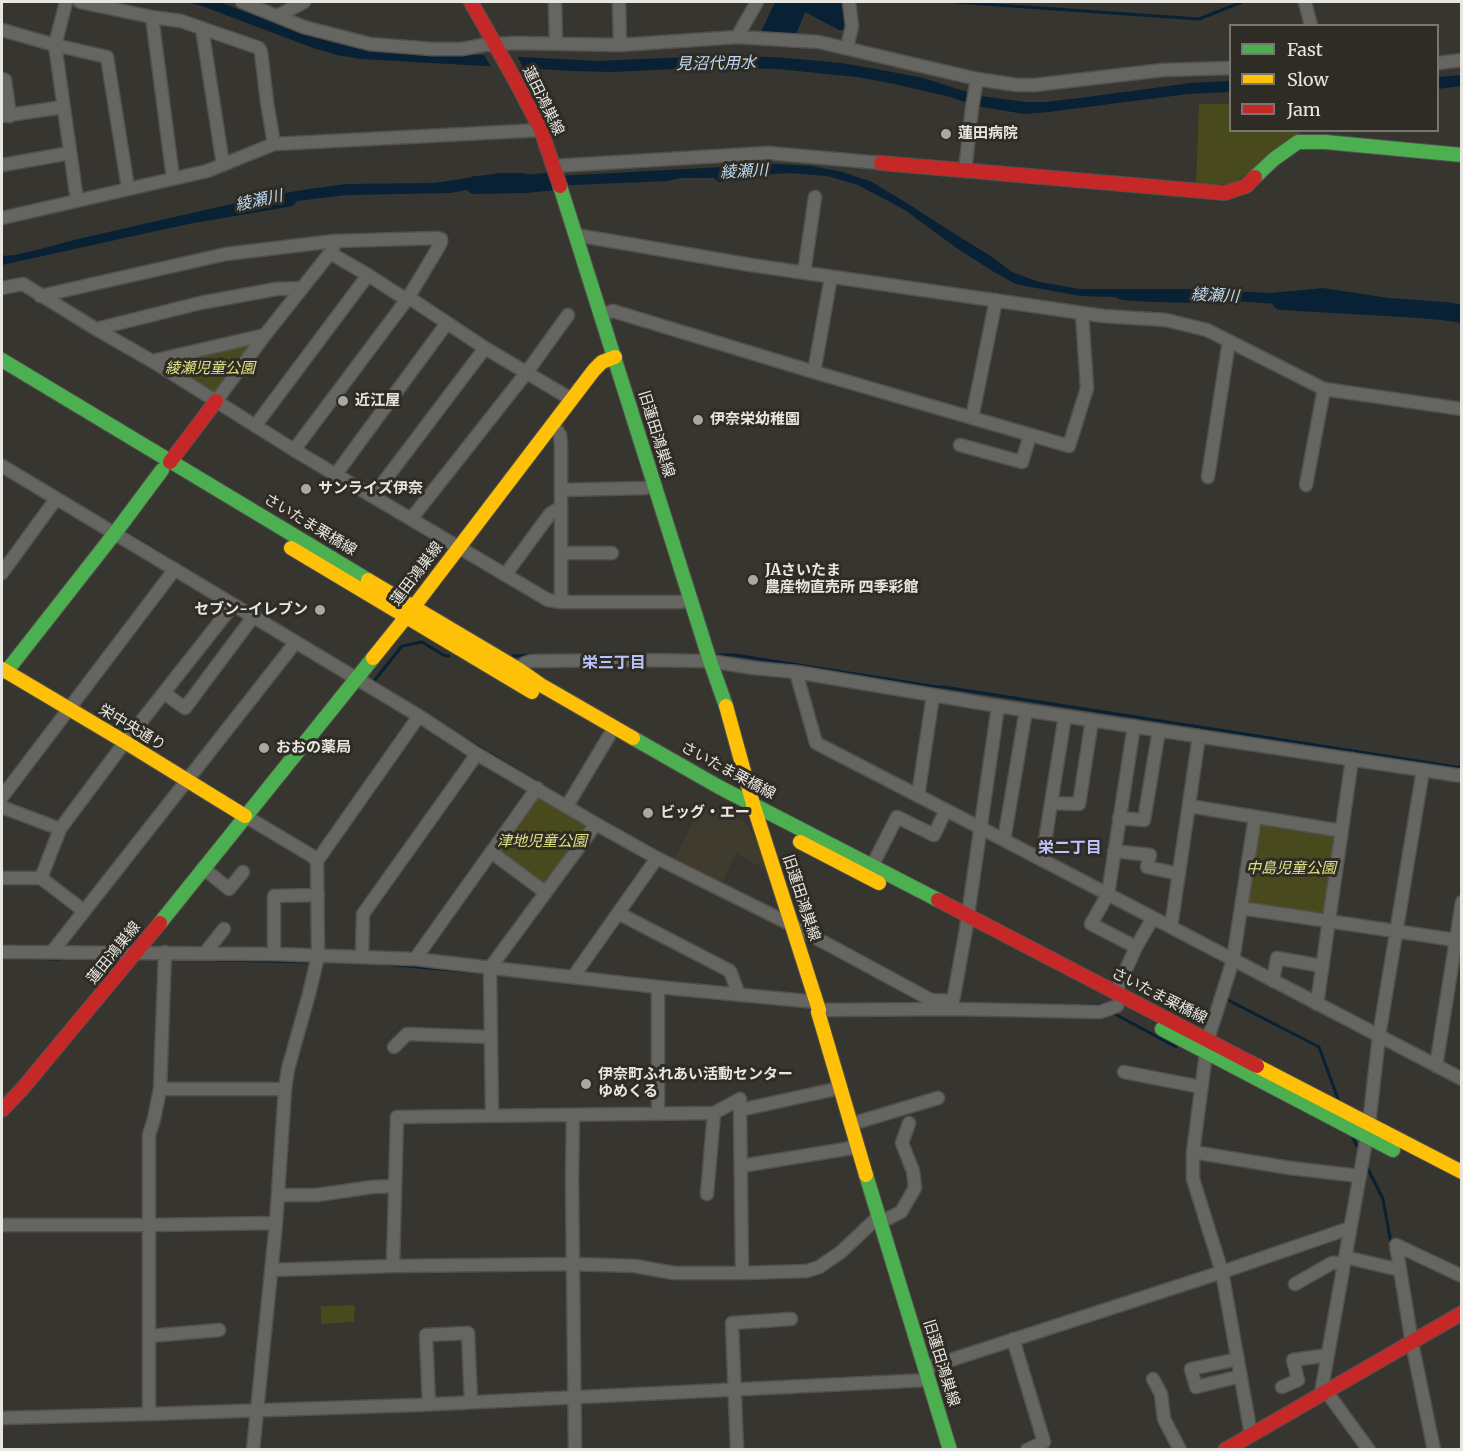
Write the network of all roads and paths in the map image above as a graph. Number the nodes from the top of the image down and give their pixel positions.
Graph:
1 (66, 2) edge
2 (80, 2) edge
3 (242, 2) edge
4 (304, 2) edge
5 (471, 2) edge
6 (555, 2) edge
7 (619, 2) edge
8 (757, 2) edge
9 (849, 2) edge
10 (1305, 2) edge
11 (277, 16) junction
12 (152, 17) junction
13 (1310, 24) edge
14 (202, 28) junction
15 (2, 30) edge
16 (736, 37) junction
17 (495, 44) junction
18 (556, 44) junction
19 (55, 45) junction
20 (620, 45) junction
21 (847, 48) junction
22 (1461, 60) edge
23 (1439, 63) edge
24 (1229, 68) edge
25 (2, 79) edge
26 (976, 84) junction
27 (63, 107) junction
28 (6, 116) edge
29 (541, 130) junction
30 (1325, 136) edge
31 (274, 144) junction
32 (70, 153) junction
33 (1461, 155) edge
34 (881, 163) joint
35 (2, 165) edge
36 (223, 165) junction
37 (555, 167) junction
38 (965, 171) junction
39 (173, 178) junction
40 (128, 188) junction
41 (815, 197) dead end
42 (77, 200) junction
43 (2, 218) edge
44 (576, 235) junction
45 (333, 247) junction
46 (804, 273) junction
47 (369, 274) junction
48 (831, 277) junction
49 (2, 288) edge
50 (302, 288) junction
51 (40, 296) junction
52 (408, 298) junction
53 (996, 300) junction
54 (1082, 313) junction
55 (601, 314) junction
56 (568, 315) dead end
57 (447, 323) junction
58 (96, 329) junction
59 (265, 334) junction
60 (1229, 341) junction
61 (485, 348) junction
62 (615, 357) junction
63 (2, 360) edge
64 (152, 361) junction
65 (2, 372) edge
66 (527, 372) junction
67 (814, 372) junction
68 (1324, 389) junction
69 (571, 399) junction
70 (216, 401) junction
71 (1461, 409) edge
72 (972, 418) junction
73 (553, 424) junction
74 (255, 426) junction
75 (1029, 435) junction
76 (960, 445) dead end
77 (294, 450) junction
78 (2, 466) edge
79 (166, 466) junction
80 (336, 474) junction
81 (1208, 477) dead end
82 (1306, 485) dead end
83 (655, 486) junction
84 (561, 490) junction
85 (373, 496) junction
86 (56, 499) junction
87 (561, 510) junction
88 (411, 519) junction
89 (115, 533) junction
90 (459, 546) junction
91 (561, 553) junction
92 (612, 553) dead end
93 (175, 569) junction
94 (2, 573) edge
95 (505, 574) junction
96 (691, 600) junction
97 (561, 603) junction
98 (233, 605) junction
99 (410, 612) junction
100 (253, 617) junction
101 (295, 643) junction
102 (709, 655) junction
103 (518, 669) junction
104 (796, 672) junction
105 (3, 673) edge
106 (355, 679) junction
107 (164, 693) junction
108 (933, 695) junction
109 (998, 706) junction
110 (68, 709) junction
111 (1026, 710) junction
112 (419, 716) junction
113 (1065, 716) junction
114 (1092, 720) junction
115 (1134, 726) junction
116 (1159, 730) junction
117 (609, 736) junction
118 (1199, 736) junction
119 (125, 742) junction
120 (477, 754) junction
121 (1352, 759) junction
122 (1423, 770) junction
123 (1461, 776) edge
124 (186, 780) junction
125 (537, 789) junction
126 (918, 795) junction
127 (2, 797) edge
128 (1052, 803) junction
129 (753, 804) junction
130 (567, 806) junction
131 (1189, 806) junction
132 (2, 807) edge
133 (946, 810) junction
134 (244, 816) junction
135 (1255, 817) junction
136 (1119, 818) junction
137 (759, 821) junction
138 (596, 824) junction
139 (980, 828) junction
140 (60, 829) junction
141 (1342, 831) junction
142 (1004, 840) junction
143 (1114, 851) junction
144 (491, 852) junction
145 (657, 858) junction
146 (1042, 860) junction
147 (317, 861) junction
148 (203, 868) junction
149 (869, 871) junction
150 (243, 872) dead end
151 (1179, 874) junction
152 (2, 878) edge
153 (41, 878) junction
154 (545, 892) junction
155 (1107, 894) junction
156 (318, 895) junction
157 (1461, 902) edge
158 (1241, 908) junction
159 (84, 911) junction
160 (618, 913) junction
161 (1153, 918) junction
162 (1329, 922) junction
163 (967, 923) junction
164 (792, 925) junction
165 (1171, 927) junction
166 (224, 929) dead end
167 (1396, 931) junction
168 (1459, 941) edge
169 (1136, 947) junction
170 (2, 952) edge
171 (51, 952) junction
172 (165, 952) junction
173 (208, 953) junction
174 (135, 954) junction
175 (274, 954) junction
176 (318, 956) junction
177 (362, 957) junction
178 (415, 959) junction
179 (1233, 960) junction
180 (1322, 966) junction
181 (489, 968) junction
182 (573, 977) junction
183 (1273, 981) junction
184 (658, 993) junction
185 (739, 995) junction
186 (1116, 999) junction
187 (1317, 1004) junction
188 (944, 1005) junction
189 (818, 1006) junction
190 (1379, 1036) junction
191 (490, 1037) junction
192 (1209, 1037) junction
193 (394, 1047) dead end
194 (1436, 1066) junction
195 (1124, 1072) dead end
196 (1461, 1079) edge
197 (1201, 1087) junction
198 (840, 1088) junction
199 (160, 1089) junction
200 (285, 1089) junction
201 (938, 1098) dead end
202 (2, 1110) edge
203 (740, 1110) junction
204 (714, 1113) junction
205 (658, 1114) junction
206 (492, 1116) junction
207 (573, 1116) junction
208 (909, 1123) dead end
209 (851, 1125) junction
210 (1367, 1130) junction
211 (858, 1147) junction
212 (1193, 1152) junction
213 (741, 1166) junction
214 (1461, 1172) edge
215 (1359, 1176) junction
216 (1461, 1184) edge
217 (395, 1186) junction
218 (707, 1194) dead end
219 (278, 1195) junction
220 (880, 1219) junction
221 (276, 1223) junction
222 (2, 1225) edge
223 (149, 1225) junction
224 (1350, 1228) junction
225 (1344, 1260) junction
226 (573, 1264) junction
227 (393, 1266) junction
228 (1397, 1269) junction
229 (271, 1270) junction
230 (1222, 1272) junction
231 (742, 1273) junction
232 (1461, 1276) edge
233 (1295, 1284) dead end
234 (1460, 1318) edge
235 (791, 1319) dead end
236 (219, 1330) dead end
237 (149, 1336) junction
238 (1012, 1340) junction
239 (1410, 1344) junction
240 (1328, 1355) junction
241 (1238, 1359) junction
242 (928, 1374) junction
243 (1241, 1376) junction
244 (1153, 1378) dead end
245 (1282, 1387) dead end
246 (735, 1389) junction
247 (1323, 1392) junction
248 (574, 1397) junction
249 (471, 1402) junction
250 (429, 1404) junction
251 (257, 1411) junction
252 (149, 1414) junction
253 (2, 1418) edge
254 (1251, 1434) junction
255 (253, 1449) edge
256 (575, 1449) edge
257 (737, 1449) edge
258 (951, 1449) edge
259 (1027, 1449) edge
260 (1180, 1449) edge
261 (1225, 1449) edge
262 (1369, 1449) edge
263 (1434, 1449) edge

1 - 19 street
2 - 12 street
3 - 11 street
4 - 11 street
5 - 17 main road, 蓮田鴻巣線
6 - 18 street
7 - 20 street
8 - 16 street
9 - 21 street
10 - 13 street
11 - 17 street
12 - 14 street
12 - 39 street
14 - 31 street
14 - 36 street
15 - 19 street
16 - 20 street
16 - 21 street
17 - 18 street
17 - 29 main road, 蓮田鴻巣線
18 - 20 street
19 - 27 street
19 - 40 street
21 - 26 street
22 - 23 street
24 - 26 street
25 - 28 street
26 - 38 street
27 - 28 street
27 - 32 street
29 - 31 street
29 - 37 main road, 蓮田鴻巣線
30 - 33 main road
30 - 38 main road
31 - 36 street
32 - 35 street
32 - 42 street
34 - 37 street
34 - 38 main road
36 - 39 street
37 - 44 main road, 蓮田鴻巣線
39 - 40 street
40 - 42 street
41 - 46 street
42 - 43 street
44 - 46 street
44 - 55 main road, 蓮田鴻巣線
45 - 47 street
45 - 50 street
45 - 51 street
45 - 52 street
46 - 48 street
47 - 52 street
47 - 74 street
48 - 53 street
48 - 67 street
49 - 51 street
50 - 58 street
50 - 59 street
51 - 58 street
52 - 57 street
52 - 77 street
53 - 54 street
53 - 72 street
54 - 60 street
54 - 75 street
55 - 62 main road, 蓮田鴻巣線
55 - 67 street
56 - 66 street
57 - 61 street
57 - 80 street
58 - 64 street
59 - 64 street
59 - 70 street
60 - 68 street
60 - 81 street
61 - 66 street
61 - 85 street
62 - 69 main road, 蓮田鴻巣線
62 - 83 main road, 旧蓮田鴻巣線
63 - 79 main road, さいたま栗橋線
64 - 70 street
65 - 79 main road, さいたま栗橋線
66 - 69 street
66 - 88 street
67 - 72 street
68 - 71 street
68 - 82 street
69 - 73 main road, 蓮田鴻巣線
70 - 74 street
70 - 79 main road
72 - 75 street
73 - 84 street
73 - 90 main road, 蓮田鴻巣線
74 - 77 street
75 - 76 street
77 - 80 street
78 - 86 street
79 - 89 main road
79 - 99 main road, さいたま栗橋線
80 - 85 street
83 - 84 street
83 - 96 main road, 旧蓮田鴻巣線
84 - 87 street
85 - 88 street
86 - 89 street
86 - 94 street
87 - 91 street
87 - 95 street
88 - 90 street
89 - 93 street
89 - 105 main road
90 - 95 street
90 - 99 main road, 蓮田鴻巣線
91 - 92 street
91 - 97 street
93 - 98 street
93 - 110 street
95 - 97 street
96 - 97 street
96 - 102 main road, 旧蓮田鴻巣線
98 - 100 street
98 - 107 street
99 - 103 main road, さいたま栗橋線
99 - 106 main road, 蓮田鴻巣線
99 - 117 main road, さいたま栗橋線
100 - 101 street
100 - 107 street
101 - 106 street
101 - 124 street
102 - 103 street
102 - 104 street
102 - 129 main road, 旧蓮田鴻巣線
103 - 129 main road, さいたま栗橋線
104 - 108 street
104 - 126 street
105 - 110 main road, 栄中央通り
106 - 112 street
106 - 134 main road, 蓮田鴻巣線
107 - 119 street
108 - 109 street
108 - 126 street
109 - 111 street
109 - 139 street
110 - 119 main road, 栄中央通り
110 - 127 street
111 - 113 street
111 - 142 street
112 - 120 street
112 - 147 street
113 - 114 street
113 - 128 street
114 - 115 street
114 - 128 street
115 - 116 street
115 - 136 street
116 - 118 street
116 - 136 street
117 - 130 street
117 - 137 main road, さいたま栗橋線
118 - 121 street
118 - 131 street
119 - 124 main road, 栄中央通り
119 - 140 street
120 - 125 street
120 - 177 street
121 - 122 street
121 - 141 street
122 - 123 street
122 - 167 street
124 - 134 main road, 栄中央通り
124 - 159 street
125 - 130 street
125 - 144 street
126 - 133 street
128 - 146 street
129 - 137 main road, 旧蓮田鴻巣線
129 - 149 main road, さいたま栗橋線
130 - 138 street
131 - 135 street
131 - 151 street
132 - 140 street
133 - 139 street
133 - 149 street
134 - 147 street
134 - 148 main road, 蓮田鴻巣線
135 - 141 street
135 - 158 street
136 - 143 street
137 - 149 main road, さいたま栗橋線
137 - 164 main road, 旧蓮田鴻巣線
138 - 145 street
138 - 154 street
139 - 142 street
139 - 163 street
140 - 153 street
141 - 162 street
142 - 146 street
143 - 151 street
143 - 155 street
144 - 154 street
144 - 178 street
145 - 160 street
145 - 164 street
146 - 155 street
147 - 156 street
148 - 150 street
148 - 174 main road, 蓮田鴻巣線
149 - 163 main road, さいたま栗橋線
151 - 165 street
152 - 153 street
153 - 159 street
154 - 181 street
155 - 161 street
155 - 169 street
156 - 175 street
156 - 176 street
157 - 168 street
158 - 162 street
158 - 179 street
159 - 171 street
160 - 182 street
160 - 185 street
161 - 165 street
161 - 169 street
162 - 167 street
162 - 180 street
163 - 186 main road, さいたま栗橋線
163 - 188 street
164 - 188 street
164 - 189 main road, 旧蓮田鴻巣線
165 - 179 street
166 - 173 street
167 - 168 street
167 - 190 street
168 - 194 street
169 - 186 street
170 - 171 street
171 - 174 street
172 - 173 street
172 - 174 street
172 - 199 street
173 - 175 street
174 - 202 main road, 蓮田鴻巣線
175 - 176 street
176 - 177 street
176 - 200 street
177 - 178 street
178 - 181 street
179 - 183 street
179 - 192 street
180 - 183 street
180 - 187 street
181 - 182 street
181 - 191 street
182 - 184 street
183 - 187 street
184 - 185 street
184 - 205 street
185 - 189 street
186 - 188 street
186 - 192 main road, さいたま栗橋線
187 - 190 street
188 - 189 street
189 - 198 main road, 旧蓮田鴻巣線
190 - 194 street
190 - 210 street
191 - 193 street
191 - 206 street
192 - 197 street
192 - 210 main road, さいたま栗橋線
194 - 196 street
195 - 197 street
197 - 212 street
198 - 203 street
198 - 209 main road, 旧蓮田鴻巣線
199 - 200 street
199 - 223 street
200 - 219 street
201 - 209 street
203 - 204 street
203 - 213 street
204 - 205 street
204 - 218 street
205 - 207 street
206 - 207 street
206 - 217 street
207 - 226 street
208 - 220 street
209 - 211 main road, 旧蓮田鴻巣線
210 - 214 main road, さいたま栗橋線
210 - 215 street
210 - 216 main road, さいたま栗橋線
211 - 213 street
211 - 220 main road, 旧蓮田鴻巣線
212 - 215 street
212 - 230 street
213 - 231 street
215 - 224 street
217 - 219 street
217 - 227 street
219 - 221 street
220 - 231 street
220 - 242 main road, 旧蓮田鴻巣線
221 - 223 street
221 - 229 street
222 - 223 street
223 - 237 street
224 - 225 street
224 - 230 street
225 - 228 street
225 - 233 street
225 - 240 street
226 - 227 street
226 - 231 street
226 - 248 street
227 - 229 street
228 - 232 street
228 - 239 street
229 - 251 street
230 - 238 street
230 - 241 street
234 - 239 main road
235 - 246 street
236 - 237 street
237 - 252 street
238 - 242 street
238 - 259 street
239 - 247 main road
239 - 263 street
240 - 245 street
240 - 247 street
241 - 243 street
241 - 243 street
242 - 246 street
242 - 258 main road, 旧蓮田鴻巣線
243 - 254 street
244 - 260 street
246 - 248 street
246 - 257 street
247 - 254 main road
247 - 262 street
248 - 249 street
248 - 256 street
249 - 250 street
249 - 250 street
250 - 251 street
251 - 252 street
251 - 255 street
252 - 253 street
254 - 261 main road

